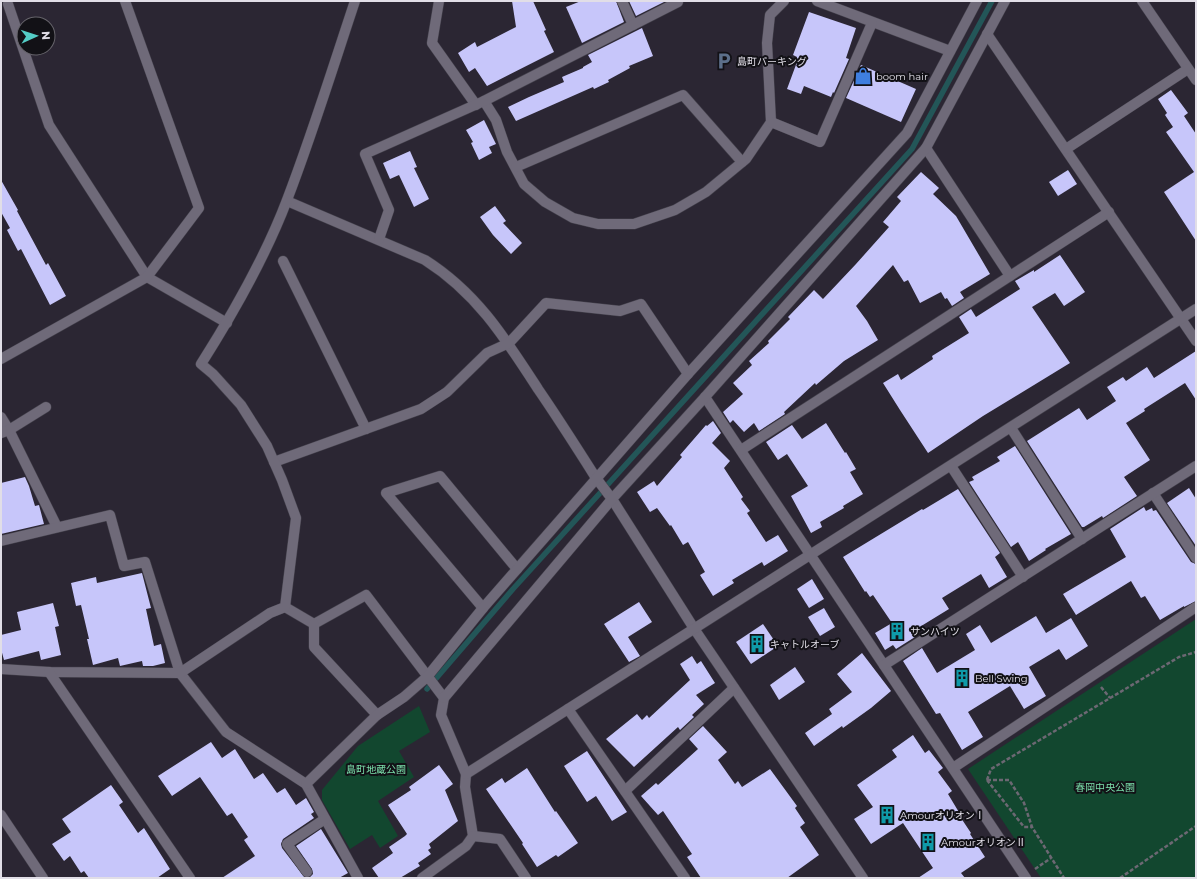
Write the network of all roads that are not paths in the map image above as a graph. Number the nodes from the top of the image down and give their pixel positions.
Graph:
1 (125, 1) edge
2 (355, 1) edge
3 (439, 1) edge
4 (622, 1) edge
5 (784, 1) edge
6 (817, 1) edge
7 (977, 1) edge
8 (1005, 1) edge
9 (1142, 1) edge
10 (678, 2) dead end
11 (7, 6) edge
12 (872, 23) junction
13 (633, 25) junction
14 (987, 34) junction
15 (950, 51) junction
16 (1188, 69) junction
17 (1196, 80) edge
18 (480, 103) junction
19 (771, 122) junction
20 (926, 148) junction
21 (1066, 149) junction
22 (742, 162) junction
23 (516, 167) junction
24 (287, 201) junction
25 (1109, 212) junction
26 (379, 239) junction
27 (283, 261) dead end
28 (1010, 276) junction
29 (147, 277) junction
30 (1196, 309) edge
31 (1181, 319) junction
32 (227, 323) junction
33 (1196, 341) edge
34 (509, 343) junction
35 (1, 359) edge
36 (688, 374) junction
37 (705, 397) junction
38 (46, 407) dead end
39 (1, 418) edge
40 (1011, 428) junction
41 (366, 429) junction
42 (5, 432) edge
43 (741, 450) junction
44 (274, 462) junction
45 (951, 466) junction
46 (1196, 466) edge
47 (596, 478) junction
48 (1154, 493) junction
49 (612, 499) junction
50 (56, 527) junction
51 (1082, 539) junction
52 (1, 541) edge
53 (811, 555) junction
54 (1196, 558) edge
55 (517, 569) junction
56 (1023, 577) junction
57 (285, 607) junction
58 (1196, 607) edge
59 (483, 608) junction
60 (314, 624) junction
61 (695, 630) junction
62 (884, 665) junction
63 (1, 669) edge
64 (49, 672) junction
65 (180, 673) junction
66 (427, 677) junction
67 (734, 688) junction
68 (444, 698) junction
69 (568, 709) junction
70 (377, 715) junction
71 (953, 768) junction
72 (466, 774) junction
73 (306, 784) junction
74 (625, 791) junction
75 (1, 816) edge
76 (325, 819) junction
77 (473, 836) junction
78 (307, 872) dead end
79 (1024, 875) edge
80 (43, 878) edge
81 (190, 878) edge
82 (358, 878) edge
83 (422, 878) edge
84 (526, 878) edge
85 (685, 878) edge
86 (863, 878) edge

1 - 29 street
2 - 24 street
3 - 18 street
4 - 13 street
5 - 19 street
6 - 12 street
7 - 15 street
8 - 14 street
9 - 16 street
10 - 13 street
11 - 29 street
12 - 15 street
12 - 19 street
13 - 18 street
14 - 20 street
14 - 21 street
15 - 36 street
16 - 17 street
16 - 21 street
18 - 23 street
18 - 26 street
19 - 22 street
20 - 28 street
20 - 37 street
21 - 25 street
22 - 23 street
22 - 23 street
24 - 26 street
24 - 32 street
25 - 28 street
25 - 31 street
26 - 34 street
27 - 41 street
28 - 43 street
29 - 32 street
29 - 35 street
30 - 31 street
31 - 33 street
31 - 40 street
32 - 44 street
34 - 36 street
34 - 41 street
34 - 47 street
36 - 47 street
37 - 43 street
37 - 49 street
38 - 42 street
39 - 42 street
40 - 45 street
40 - 51 street
41 - 44 street
42 - 50 street
43 - 53 street
44 - 57 street
45 - 53 street
45 - 56 street
46 - 48 street
47 - 49 street
47 - 55 street
48 - 51 street
48 - 54 street
49 - 61 street
49 - 68 street
50 - 52 street
50 - 65 street
51 - 56 street
53 - 61 street
53 - 62 street
55 - 59 street
55 - 59 street
56 - 62 street
57 - 60 street
57 - 65 street
58 - 71 street
59 - 66 street
60 - 66 street
60 - 70 street
61 - 67 street
61 - 69 street
62 - 71 street
63 - 64 street
64 - 65 street
64 - 81 street
65 - 73 street
66 - 68 street
66 - 70 street
67 - 74 street
67 - 86 street
68 - 72 street
69 - 72 street
69 - 74 street
70 - 73 street
71 - 79 street
72 - 77 street
73 - 76 street
74 - 85 street
75 - 80 street
76 - 78 street
76 - 82 street
77 - 83 street
77 - 84 street

